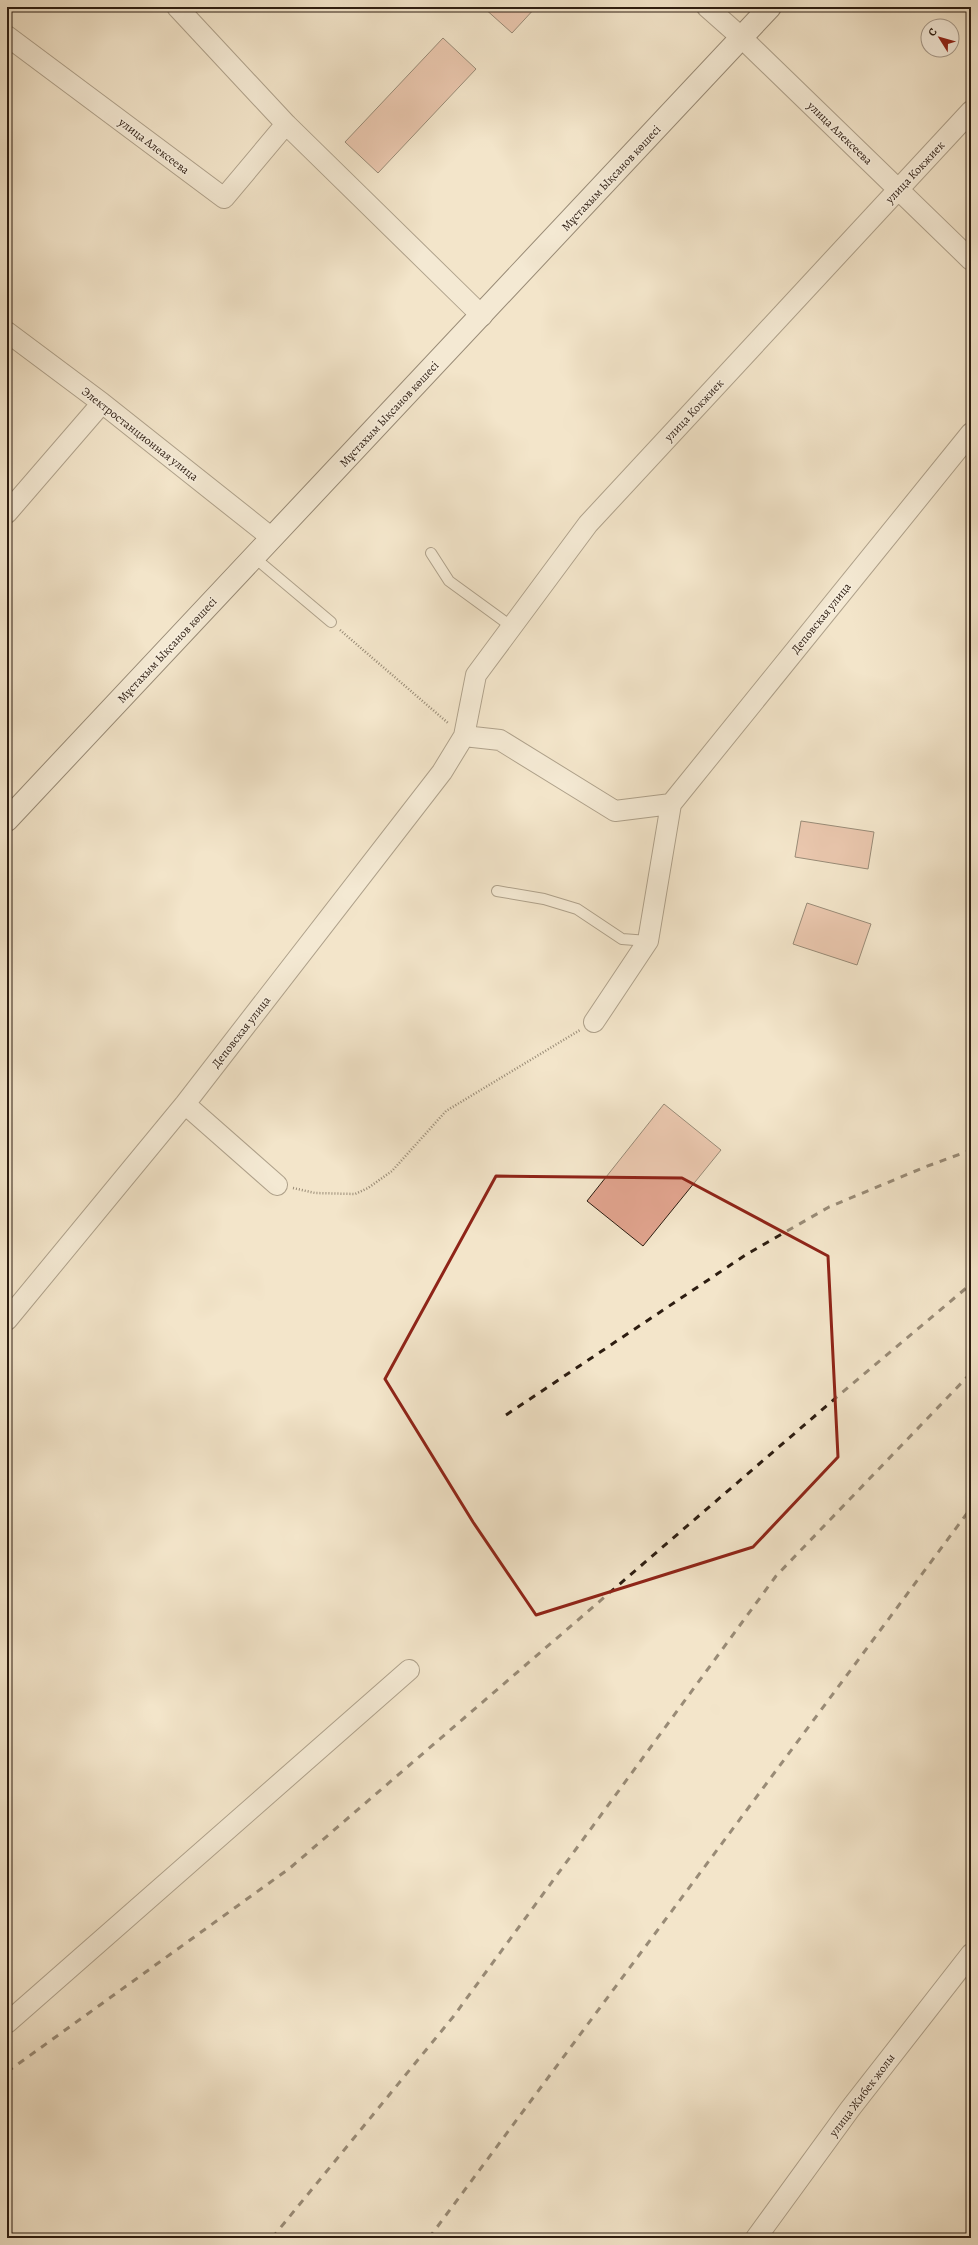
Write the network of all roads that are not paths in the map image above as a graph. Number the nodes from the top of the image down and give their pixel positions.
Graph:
1 (177, 7) edge
2 (707, 7) edge
3 (770, 7) edge
4 (7, 36) edge
5 (742, 38) junction
6 (971, 112) edge
7 (286, 124) junction
8 (899, 190) junction
9 (971, 260) edge
10 (482, 316) junction
11 (7, 332) edge
12 (102, 403) junction
13 (971, 433) edge
14 (7, 513) edge
15 (272, 538) junction
16 (431, 553) dead end
17 (255, 558) junction
18 (331, 622) road end
19 (512, 627) junction
20 (464, 736) junction
21 (671, 804) junction
22 (7, 820) edge
23 (497, 891) dead end
24 (648, 941) junction
25 (594, 1022) road end
26 (185, 1104) junction
27 (277, 1185) road end
28 (7, 1320) edge
29 (409, 1670) dead end
30 (971, 1954) edge
31 (7, 2023) edge
32 (756, 2238) edge

1 - 7 street
2 - 5 street, улица Алексеева
3 - 5 main road, Мұстахым Ықсанов көшесі
4 - 7 street, улица Алексеева
5 - 8 street, улица Алексеева
5 - 10 main road, Мұстахым Ықсанов көшесі
6 - 8 street, улица Кокжиек
7 - 10 street
8 - 9 street, улица Алексеева
8 - 19 street, улица Кокжиек
10 - 15 main road, Мұстахым Ықсанов көшесі
11 - 12 street, Электростанционная улица
12 - 14 street
12 - 15 street, Электростанционная улица
13 - 21 street, Деповская улица
15 - 17 main road, Мұстахым Ықсанов көшесі
16 - 19 lane
17 - 18 lane
17 - 22 main road, Мұстахым Ықсанов көшесі
19 - 20 street, улица Кокжиек
20 - 21 street
20 - 26 street, Деповская улица
21 - 24 street
23 - 24 lane
24 - 25 street
26 - 27 street
26 - 28 street, Деповская улица
29 - 31 street
30 - 32 street, улица Жибек жолы

